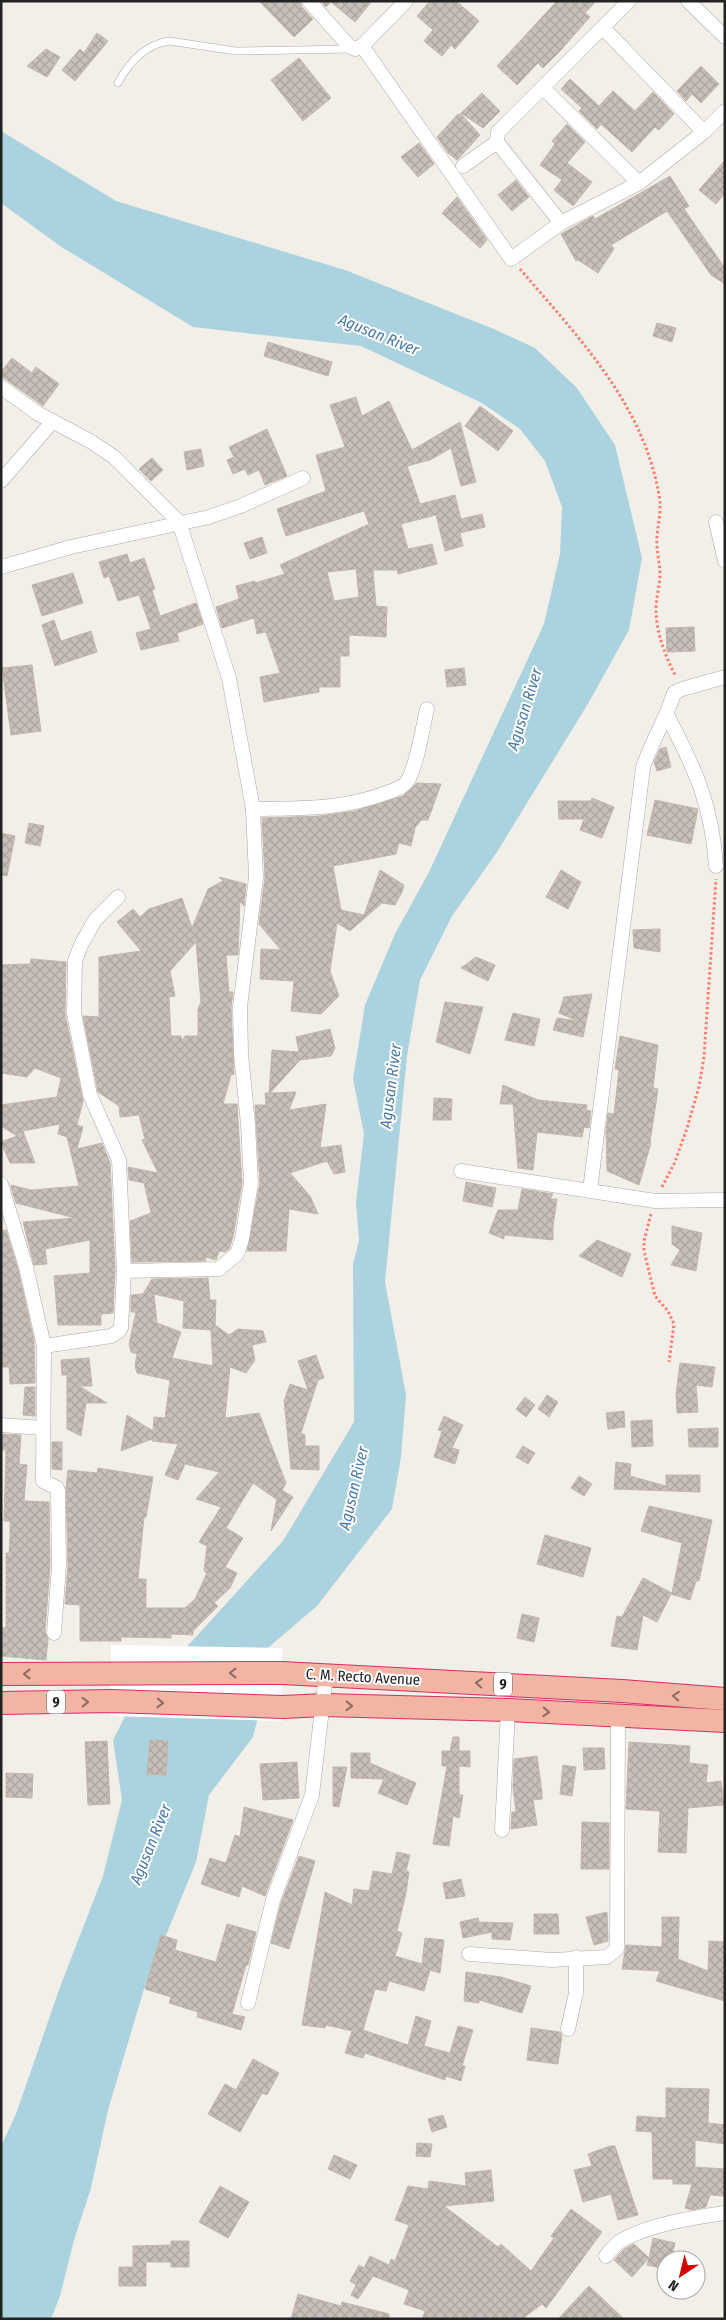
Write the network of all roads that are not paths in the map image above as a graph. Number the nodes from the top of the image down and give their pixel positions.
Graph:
1 (309, 1) edge
2 (406, 1) edge
3 (629, 1) edge
4 (688, 1) edge
5 (603, 28) junction
6 (725, 38) edge
7 (359, 47) junction
8 (118, 82) dead end
9 (544, 88) junction
10 (725, 111) edge
11 (704, 132) junction
12 (497, 142) junction
13 (463, 166) dead end
14 (640, 183) junction
15 (561, 223) junction
16 (1, 387) edge
17 (53, 421) junction
18 (303, 478) dead end
19 (1, 480) edge
20 (179, 522) junction
21 (716, 522) dead end
22 (725, 561) edge
23 (1, 567) edge
24 (725, 677) edge
25 (427, 709) dead end
26 (666, 715) junction
27 (253, 809) junction
28 (716, 866) road end
29 (118, 897) dead end
30 (461, 1171) dead end
31 (1, 1184) edge
32 (590, 1190) junction
33 (725, 1200) edge
34 (124, 1271) junction
35 (44, 1346) junction
36 (1, 1426) edge
37 (42, 1428) junction
38 (54, 1633) dead end
39 (1, 1674) edge
40 (326, 1675) junction
41 (725, 1699) edge
42 (1, 1703) edge
43 (324, 1705) junction
44 (508, 1710) junction
45 (618, 1716) junction
46 (725, 1721) edge
47 (502, 1830) dead end
48 (469, 1954) dead end
49 (576, 1957) junction
50 (248, 2003) dead end
51 (568, 2028) dead end
52 (725, 2213) edge
53 (606, 2256) dead end

1 - 7 street
2 - 7 street
3 - 5 street
4 - 6 street
5 - 9 street
5 - 11 street
7 - 8 lane
7 - 15 street
9 - 12 street
9 - 14 street
10 - 11 street
11 - 14 street
12 - 13 street
12 - 15 street
14 - 15 street
16 - 17 street
17 - 19 street
17 - 20 street
18 - 20 street
20 - 23 street
20 - 27 street
21 - 22 street
24 - 26 street
25 - 27 street
26 - 28 street
26 - 32 street
27 - 34 street
29 - 34 street
30 - 32 street
31 - 35 street
32 - 33 street
34 - 35 street
35 - 37 street
36 - 37 street
37 - 38 street
40 -> 39 highway, C. M. Recto Avenue / 9
41 -> 40 highway, C. M. Recto Avenue / 9
40 - 43 street
42 -> 43 highway, C. M. Recto Avenue / 9
43 -> 44 highway, C. M. Recto Avenue / 9
43 - 50 street
44 -> 45 highway, C. M. Recto Avenue / 9
44 - 47 street
45 - 46 highway, C. M. Recto Avenue / 9
45 - 49 street
48 - 49 street
49 - 51 street
52 - 53 street

